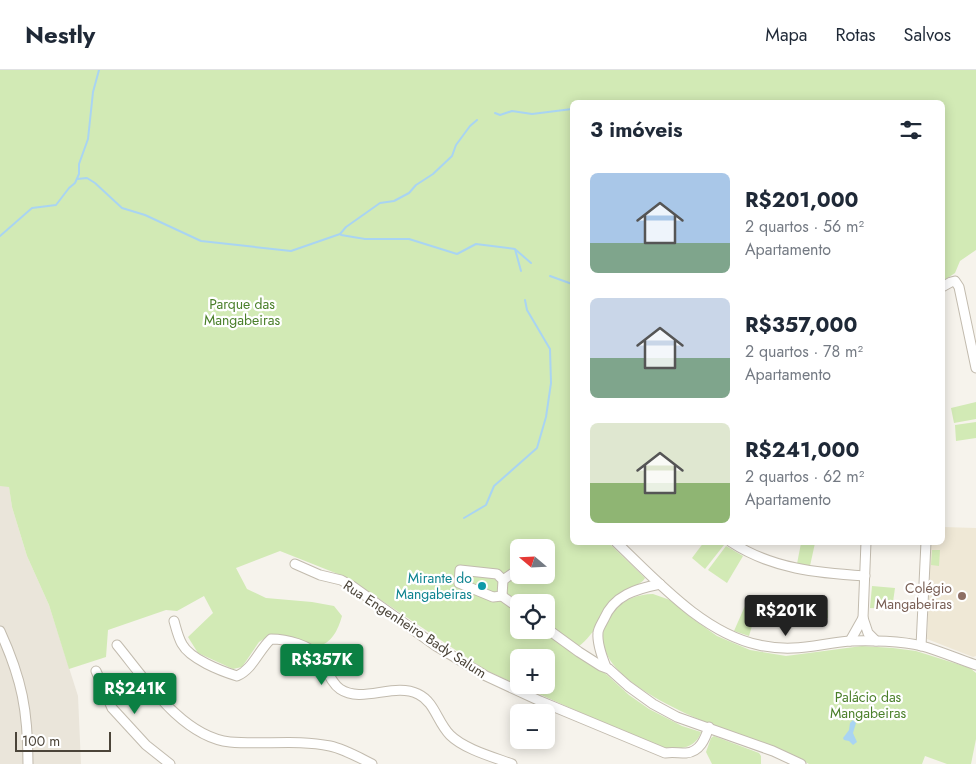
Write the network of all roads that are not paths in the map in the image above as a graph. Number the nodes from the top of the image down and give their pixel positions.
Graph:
1 (945, 285) edge
2 (976, 368) edge
3 (619, 545) edge
4 (737, 545) edge
5 (866, 545) edge
6 (926, 545) edge
7 (295, 564) dead end
8 (510, 576) edge
9 (865, 576) junction
10 (504, 580) junction
11 (660, 584) junction
12 (502, 596) junction
13 (510, 602) edge
14 (863, 618) junction
15 (174, 621) dead end
16 (0, 631) edge
17 (555, 634) edge
18 (850, 641) junction
19 (876, 641) junction
20 (117, 644) dead end
21 (921, 646) junction
22 (976, 665) edge
23 (606, 667) junction
24 (96, 671) dead end
25 (709, 727) junction
26 (28, 764) edge
27 (170, 764) edge
28 (372, 764) edge
29 (512, 764) edge
30 (801, 764) edge

1 - 2 street
3 - 11 street
4 - 9 street
5 - 9 street
6 - 21 street
7 - 25 street, Rua Engenheiro Bady Salum
8 - 10 street
9 - 14 street
10 - 12 street
10 - 12 street
11 - 18 street
11 - 23 street
12 - 13 street
14 - 18 street
14 - 19 street
15 - 29 street
16 - 26 street
17 - 23 street
18 - 19 street
19 - 21 street
20 - 28 street
21 - 22 street
23 - 25 street
24 - 27 street
25 - 30 street

